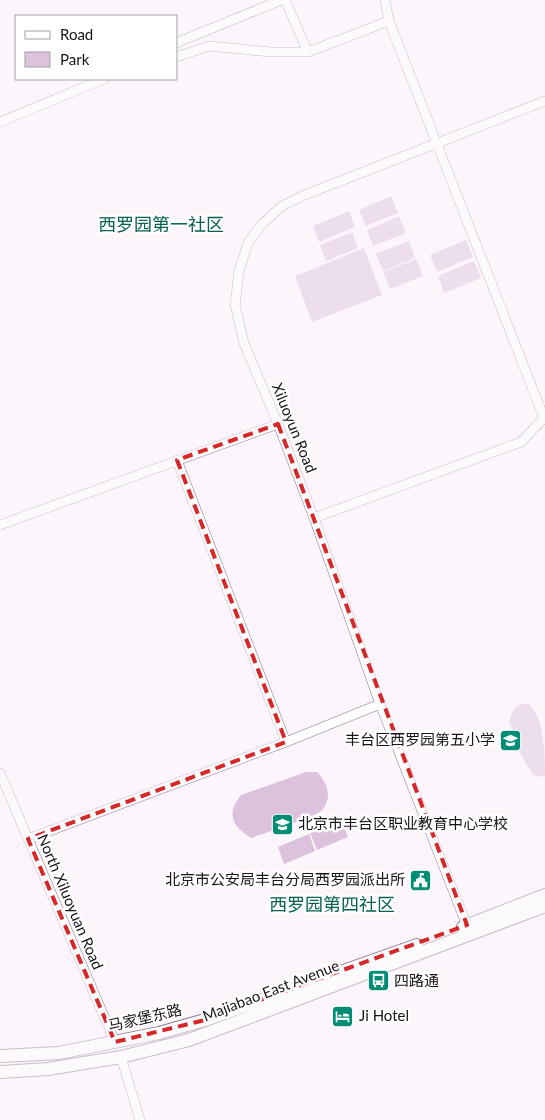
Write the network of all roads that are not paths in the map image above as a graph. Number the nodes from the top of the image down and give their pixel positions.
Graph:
1 (281, 0) edge
2 (285, 0) edge
3 (386, 0) edge
4 (389, 21) junction
5 (178, 42) edge
6 (308, 52) junction
7 (178, 56) edge
8 (102, 80) edge
9 (545, 101) edge
10 (0, 122) edge
11 (436, 143) junction
12 (544, 417) edge
13 (278, 424) junction
14 (177, 460) junction
15 (314, 518) junction
16 (0, 525) edge
17 (380, 704) junction
18 (286, 742) junction
19 (0, 773) edge
20 (28, 839) junction
21 (545, 895) edge
22 (545, 906) edge
23 (468, 929) junction
24 (116, 1042) junction
25 (0, 1056) edge
26 (120, 1057) junction
27 (0, 1072) edge
28 (140, 1120) edge

1 - 5 street
2 - 6 street
3 - 4 street
4 - 6 street
4 - 11 street
6 - 7 street
8 - 10 street
9 - 11 street, Xiluoyun Road
11 - 12 street
11 - 13 street, Xiluoyun Road
12 - 15 street
13 - 14 street
13 - 15 street, Xiluoyun Road
14 - 16 street
14 - 18 street
15 - 17 street, Xiluoyun Road
17 - 18 street
17 - 23 street, Xiluoyun Road
18 - 20 street
19 - 20 street, North Xiluoyuan Road
20 - 24 street, North Xiluoyuan Road
21 - 23 main road, 马家堡东路
22 - 23 main road, Majiabao East Avenue
23 - 24 main road, 马家堡东路
23 - 26 main road, Majiabao East Avenue
24 - 25 main road, 马家堡东路
26 - 27 main road, Majiabao East Avenue
26 - 28 street

